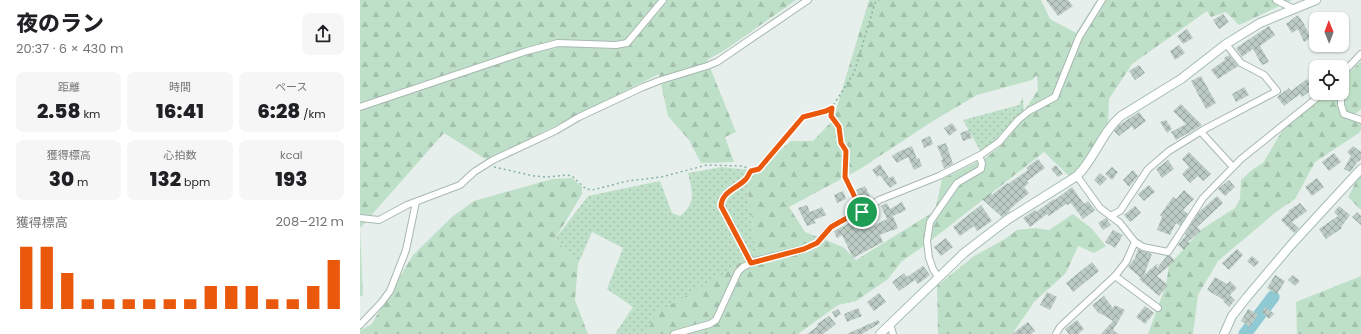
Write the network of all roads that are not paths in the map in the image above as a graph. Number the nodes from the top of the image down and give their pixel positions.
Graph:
1 (663, 0) edge
2 (808, 0) edge
3 (1102, 0) edge
4 (1276, 0) edge
5 (1316, 0) edge
6 (1294, 9) junction
7 (1226, 44) junction
8 (1361, 54) edge
9 (1349, 66) edge
10 (1314, 100) edge
11 (1341, 100) edge
12 (360, 107) edge
13 (1361, 120) edge
14 (1201, 132) junction
15 (980, 156) junction
16 (1233, 167) junction
17 (1361, 169) edge
18 (1078, 176) junction
19 (416, 202) junction
20 (1110, 216) junction
21 (360, 218) edge
22 (1136, 242) junction
23 (1115, 276) junction
24 (938, 277) junction
25 (1158, 308) dead end
26 (890, 324) junction
27 (360, 325) edge
28 (674, 334) edge
29 (880, 334) edge
30 (893, 334) edge
31 (1056, 334) edge
32 (1224, 334) edge

1 - 12 street
2 - 19 street
3 - 15 street
4 - 6 street
5 - 6 street
6 - 7 street
7 - 14 street
7 - 18 street
8 - 9 street
10 - 16 street
11 - 13 street
14 - 16 street
14 - 20 street
15 - 24 street
15 - 28 street
16 - 22 street
17 - 32 street
18 - 20 street
18 - 24 street
19 - 21 street
19 - 27 street
20 - 22 street
22 - 23 street
23 - 25 street
23 - 31 street
24 - 26 street
26 - 29 street
26 - 30 street

